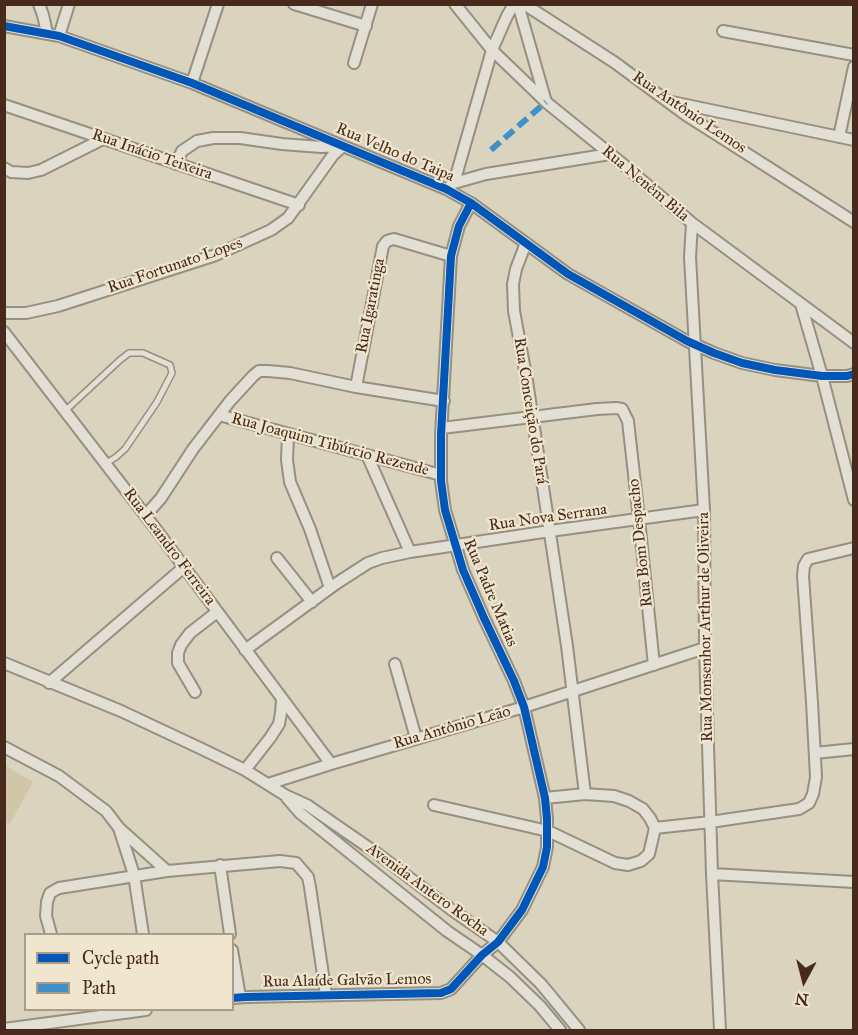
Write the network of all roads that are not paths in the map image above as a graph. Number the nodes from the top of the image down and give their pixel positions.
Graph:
1 (39, 4) edge
2 (69, 4) edge
3 (218, 4) edge
4 (294, 4) edge
5 (372, 4) edge
6 (455, 4) edge
7 (516, 4) edge
8 (524, 4) edge
9 (4, 26) edge
10 (366, 26) junction
11 (723, 31) dead end
12 (47, 33) junction
13 (59, 36) junction
14 (492, 50) junction
15 (854, 55) edge
16 (354, 63) dead end
17 (854, 67) edge
18 (192, 82) junction
19 (668, 101) junction
20 (546, 102) junction
21 (4, 105) edge
22 (723, 113) junction
23 (716, 133) junction
24 (839, 137) junction
25 (103, 139) junction
26 (854, 140) edge
27 (343, 146) junction
28 (610, 154) junction
29 (176, 164) junction
30 (4, 168) edge
31 (450, 186) junction
32 (471, 203) junction
33 (299, 205) junction
34 (854, 222) edge
35 (692, 223) junction
36 (526, 243) junction
37 (451, 256) junction
38 (801, 304) junction
39 (4, 313) edge
40 (4, 332) edge
41 (854, 343) edge
42 (695, 345) junction
43 (854, 374) edge
44 (822, 376) junction
45 (356, 387) junction
46 (444, 401) junction
47 (65, 411) junction
48 (219, 415) junction
49 (532, 417) junction
50 (442, 428) junction
51 (288, 434) junction
52 (367, 455) junction
53 (105, 464) junction
54 (441, 476) junction
55 (854, 500) edge
56 (704, 510) junction
57 (146, 515) junction
58 (639, 519) junction
59 (550, 531) junction
60 (455, 546) junction
61 (854, 548) edge
62 (410, 552) junction
63 (277, 558) dead end
64 (184, 567) junction
65 (330, 588) junction
66 (312, 602) junction
67 (217, 612) junction
68 (705, 648) junction
69 (245, 650) junction
70 (4, 663) edge
71 (395, 663) dead end
72 (654, 664) junction
73 (49, 683) junction
74 (573, 691) junction
75 (195, 692) dead end
76 (282, 699) junction
77 (524, 707) junction
78 (416, 738) junction
79 (4, 747) edge
80 (854, 749) edge
81 (815, 753) junction
82 (331, 764) junction
83 (244, 770) junction
84 (268, 784) junction
85 (585, 794) junction
86 (285, 795) junction
87 (545, 798) junction
88 (434, 805) dead end
89 (710, 822) junction
90 (119, 828) junction
91 (655, 828) junction
92 (548, 831) junction
93 (220, 865) junction
94 (167, 871) junction
95 (712, 874) junction
96 (134, 875) junction
97 (854, 882) edge
98 (452, 910) junction
99 (439, 925) junction
100 (51, 933) edge
101 (143, 933) edge
102 (230, 933) edge
103 (498, 942) junction
104 (482, 955) junction
105 (234, 974) edge
106 (541, 984) junction
107 (528, 994) junction
108 (326, 995) junction
109 (236, 998) edge
110 (127, 1011) edge
111 (69, 1014) edge
112 (4, 1029) edge
113 (560, 1030) edge
114 (579, 1030) edge
115 (720, 1030) edge

1 - 12 street
2 - 13 street
3 - 18 street
4 - 10 street
5 - 10 street
6 - 14 street, Rua Nenêm Bila
7 - 14 street
7 - 20 street
8 - 19 street, Rua Antônio Lemos
9 - 12 street, Rua Velho do Taipa
10 - 16 street
11 - 15 street
12 - 13 street, Rua Velho do Taipa
13 - 18 street, Rua Velho do Taipa
14 - 20 street, Rua Nenêm Bila
14 - 31 street
17 - 24 street
18 - 27 street, Rua Velho do Taipa
19 - 22 street
19 - 23 street, Rua Antônio Lemos
20 - 28 street, Rua Nenêm Bila
21 - 25 street, Rua Inácio Teixeira
22 - 23 street
22 - 24 street
23 - 34 street, Rua Antônio Lemos
24 - 26 street
25 - 29 street, Rua Inácio Teixeira
25 - 30 street
27 - 29 street
27 - 31 street, Rua Velho do Taipa
27 - 33 street, Rua Fortunato Lopes
28 - 31 street
28 - 35 street, Rua Nenêm Bila
29 - 33 street, Rua Inácio Teixeira
31 - 32 street, Rua Velho do Taipa
32 - 36 street, Rua Velho do Taipa
32 - 37 street, Rua Padre Matias
33 - 39 street, Rua Fortunato Lopes
35 - 38 street, Rua Nenêm Bila
35 - 42 street, Rua Monsenhor Arthur de Oliveira
36 - 42 street, Rua Velho do Taipa
36 - 49 street, Rua Conceição do Pará
37 - 45 street, Rua Igaratinga
37 - 46 street, Rua Padre Matias
38 - 41 street, Rua Nenêm Bila
38 - 44 street
40 - 47 street, Rua Leandro Ferreira
42 - 44 street, Rua Velho do Taipa
42 - 56 street, Rua Monsenhor Arthur de Oliveira
43 - 44 street, Rua Velho do Taipa
44 - 55 street
45 - 46 street
45 - 48 street
46 - 50 street, Rua Padre Matias
47 - 53 street, Rua Leandro Ferreira
47 - 53 lane
48 - 51 street, Rua Joaquim Tibúrcio Rezende
48 - 57 street
49 - 50 street
49 - 58 street, Rua Bom Despacho
49 - 59 street, Rua Conceição do Pará
50 - 54 street, Rua Padre Matias
51 - 52 street, Rua Joaquim Tibúrcio Rezende
51 - 65 street
52 - 54 street, Rua Joaquim Tibúrcio Rezende
52 - 62 street
53 - 57 street, Rua Leandro Ferreira
54 - 60 street, Rua Padre Matias
56 - 58 street, Rua Nova Serrana
56 - 68 street, Rua Monsenhor Arthur de Oliveira
57 - 64 street, Rua Leandro Ferreira
58 - 59 street, Rua Nova Serrana
58 - 72 street, Rua Bom Despacho
59 - 60 street, Rua Nova Serrana
59 - 74 street, Rua Conceição do Pará
60 - 62 street, Rua Nova Serrana
60 - 77 street, Rua Padre Matias
61 - 81 street
62 - 65 street, Rua Nova Serrana
63 - 66 street
64 - 67 street, Rua Leandro Ferreira
64 - 73 street
65 - 66 street, Rua Nova Serrana
66 - 69 street, Rua Nova Serrana
67 - 69 street, Rua Leandro Ferreira
67 - 75 street
68 - 72 street, Rua Antônio Leão
68 - 89 street, Rua Monsenhor Arthur de Oliveira
69 - 76 street, Rua Leandro Ferreira
70 - 73 street, Avenida Antero Rocha
71 - 78 street
72 - 74 street, Rua Antônio Leão
73 - 83 street, Avenida Antero Rocha
74 - 77 street, Rua Antônio Leão
74 - 85 street, Rua Conceição do Pará
76 - 82 street, Rua Leandro Ferreira
76 - 83 street
77 - 78 street, Rua Antônio Leão
77 - 87 street, Rua Padre Matias
78 - 82 street, Rua Antônio Leão
79 - 90 street
80 - 81 street
81 - 89 street
82 - 84 street, Rua Antônio Leão
83 - 84 street, Avenida Antero Rocha
84 - 86 street, Avenida Antero Rocha
85 - 87 street
85 - 91 street
86 - 98 street, Avenida Antero Rocha
86 - 99 street, Avenida Antero Rocha
87 - 92 street, Rua Padre Matias
88 - 92 street
89 - 91 street
89 - 95 street, Rua Monsenhor Arthur de Oliveira
90 - 94 street
90 - 96 street
91 - 92 street
92 - 103 street, Rua Padre Matias
93 - 94 street
93 - 102 street
93 - 108 street
94 - 96 street
95 - 97 street
95 - 115 street, Rua Monsenhor Arthur de Oliveira
96 - 100 street
96 - 101 street
98 - 99 street
98 - 103 street, Avenida Antero Rocha
99 - 104 street, Avenida Antero Rocha
103 - 104 street, Rua Alaíde Galvão Lemos
103 - 106 street, Avenida Antero Rocha
104 - 107 street, Avenida Antero Rocha
104 - 108 street, Rua Alaíde Galvão Lemos
105 - 109 street
106 - 107 street
106 - 114 street, Avenida Antero Rocha
107 - 113 street, Avenida Antero Rocha
108 - 109 street, Rua Alaíde Galvão Lemos
110 - 111 street
111 - 112 street

